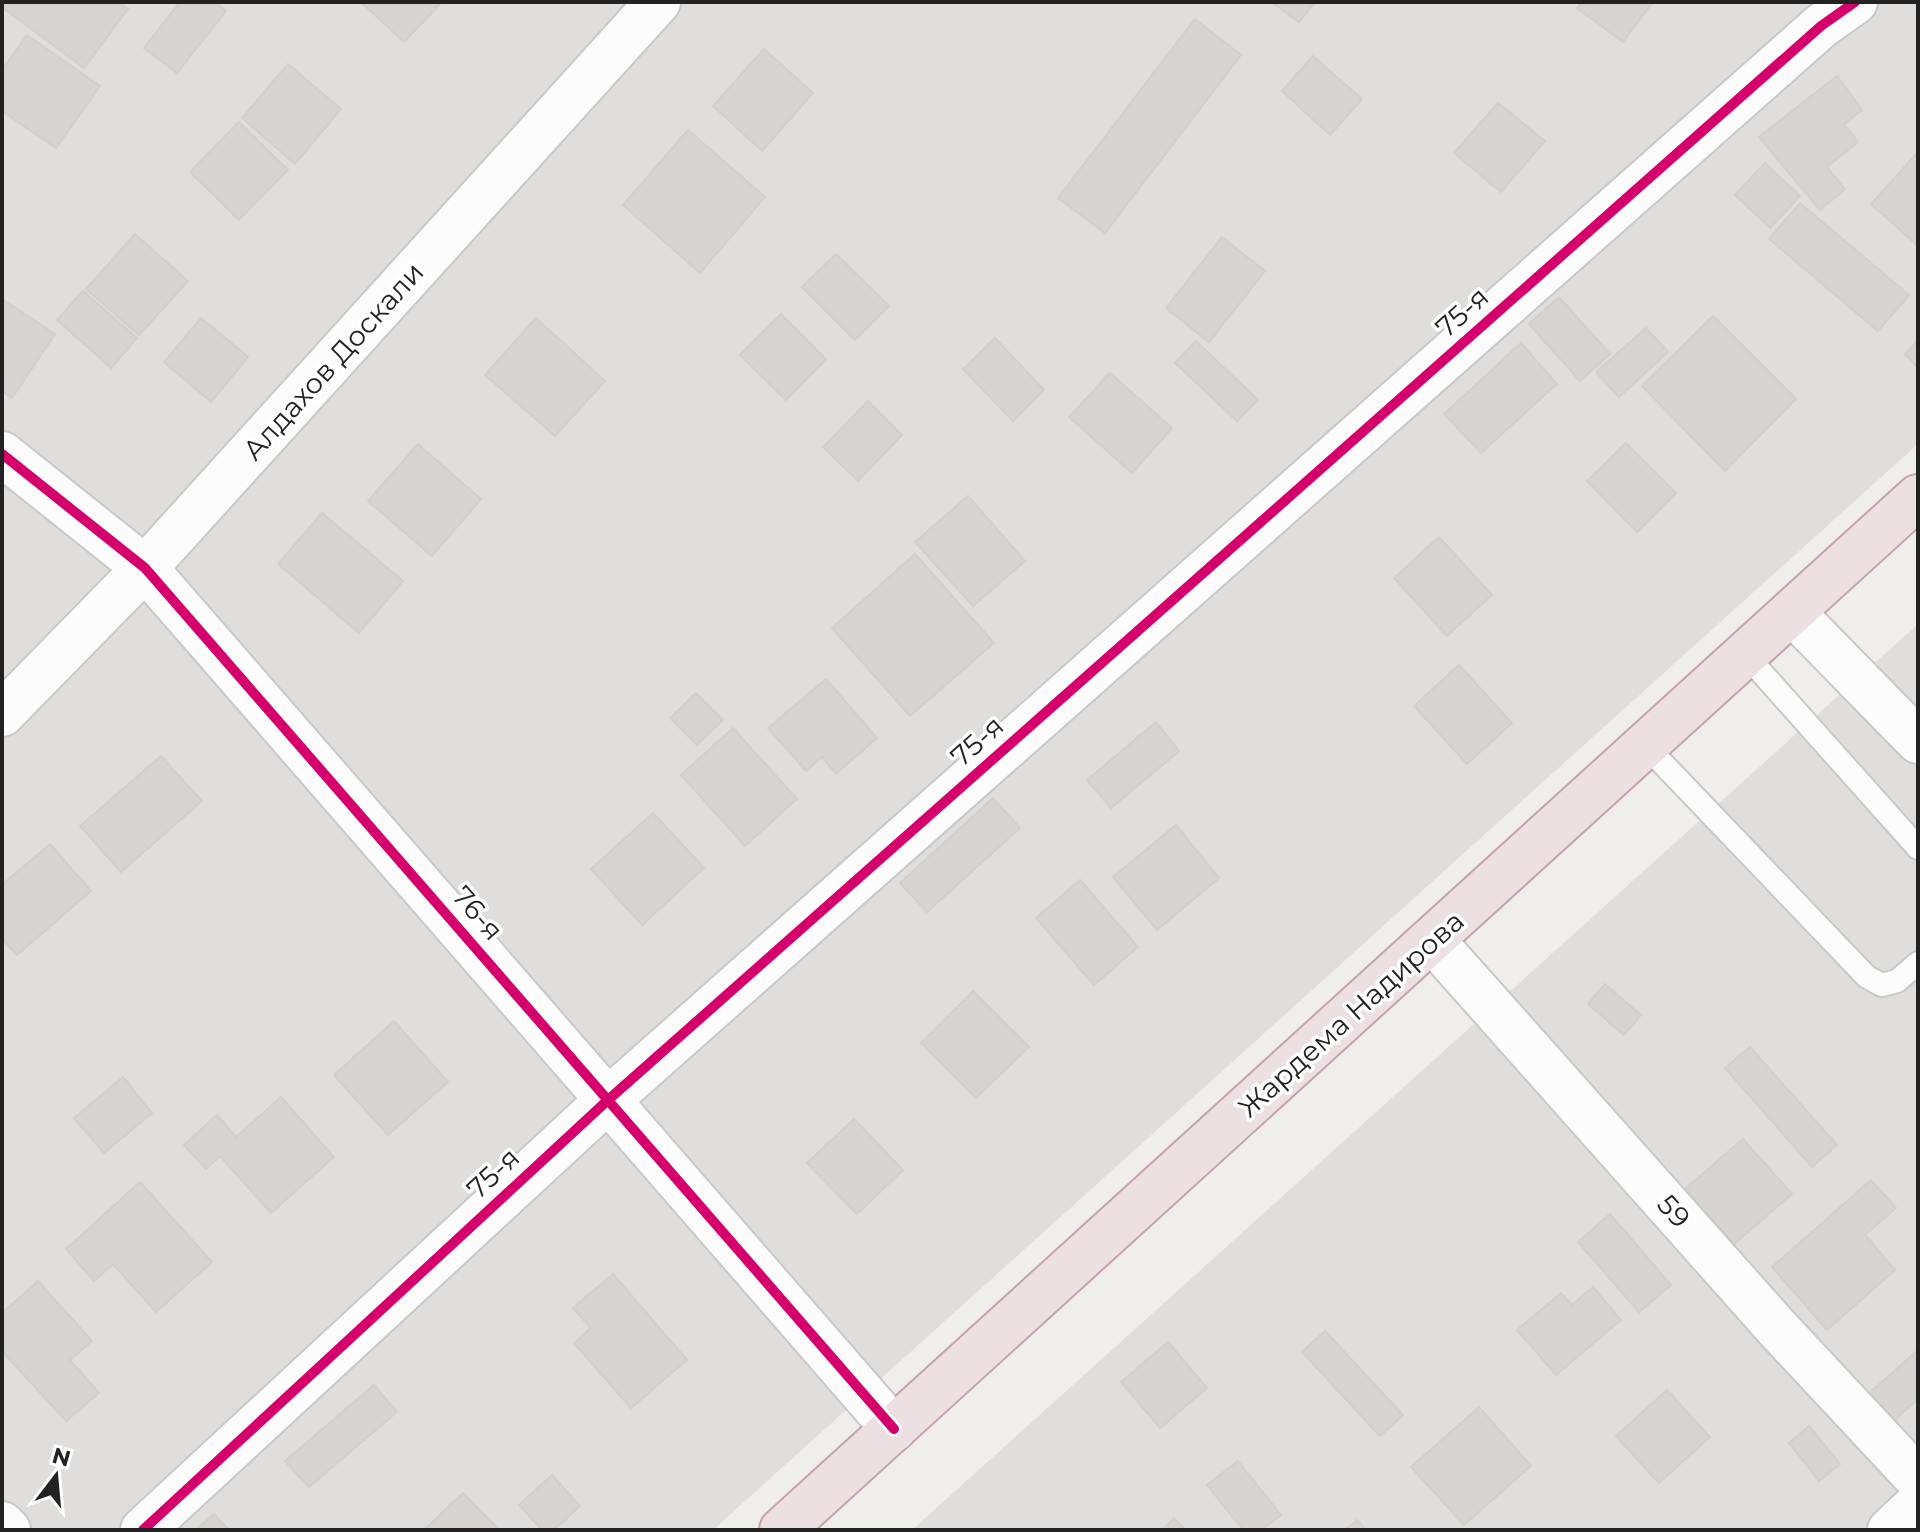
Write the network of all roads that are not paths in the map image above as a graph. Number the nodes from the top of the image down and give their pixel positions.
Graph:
1 (658, 2) edge
2 (1855, 2) edge
3 (2, 454) edge
4 (1918, 497) edge
5 (145, 568) junction
6 (1792, 612) junction
7 (1745, 654) junction
8 (2, 714) edge
9 (1918, 741) edge
10 (1646, 746) junction
11 (1918, 848) edge
12 (1433, 941) junction
13 (1918, 963) edge
14 (608, 1100) junction
15 (894, 1429) junction
16 (1918, 1479) edge
17 (1918, 1504) edge
18 (2, 1524) edge
19 (8, 1530) edge
20 (143, 1530) edge
21 (782, 1530) edge
22 (1890, 1530) edge

1 - 5 street, Алдахов Доскали
2 - 14 street, 75-я
3 - 5 street, 76-я
4 - 6 highway, Жардема Надирова
5 - 8 street, Алдахов Доскали
5 - 14 street, 76-я
6 - 7 highway, Жардема Надирова
6 - 9 street
7 - 10 highway, Жардема Надирова
7 - 11 lane
10 - 12 highway, Жардема Надирова
10 - 13 lane
12 - 15 highway, Жардема Надирова
12 - 16 street, 59
14 - 15 street, 76-я
14 - 20 street, 75-я
15 - 21 highway, Жардема Надирова
17 - 22 street
18 - 19 street

